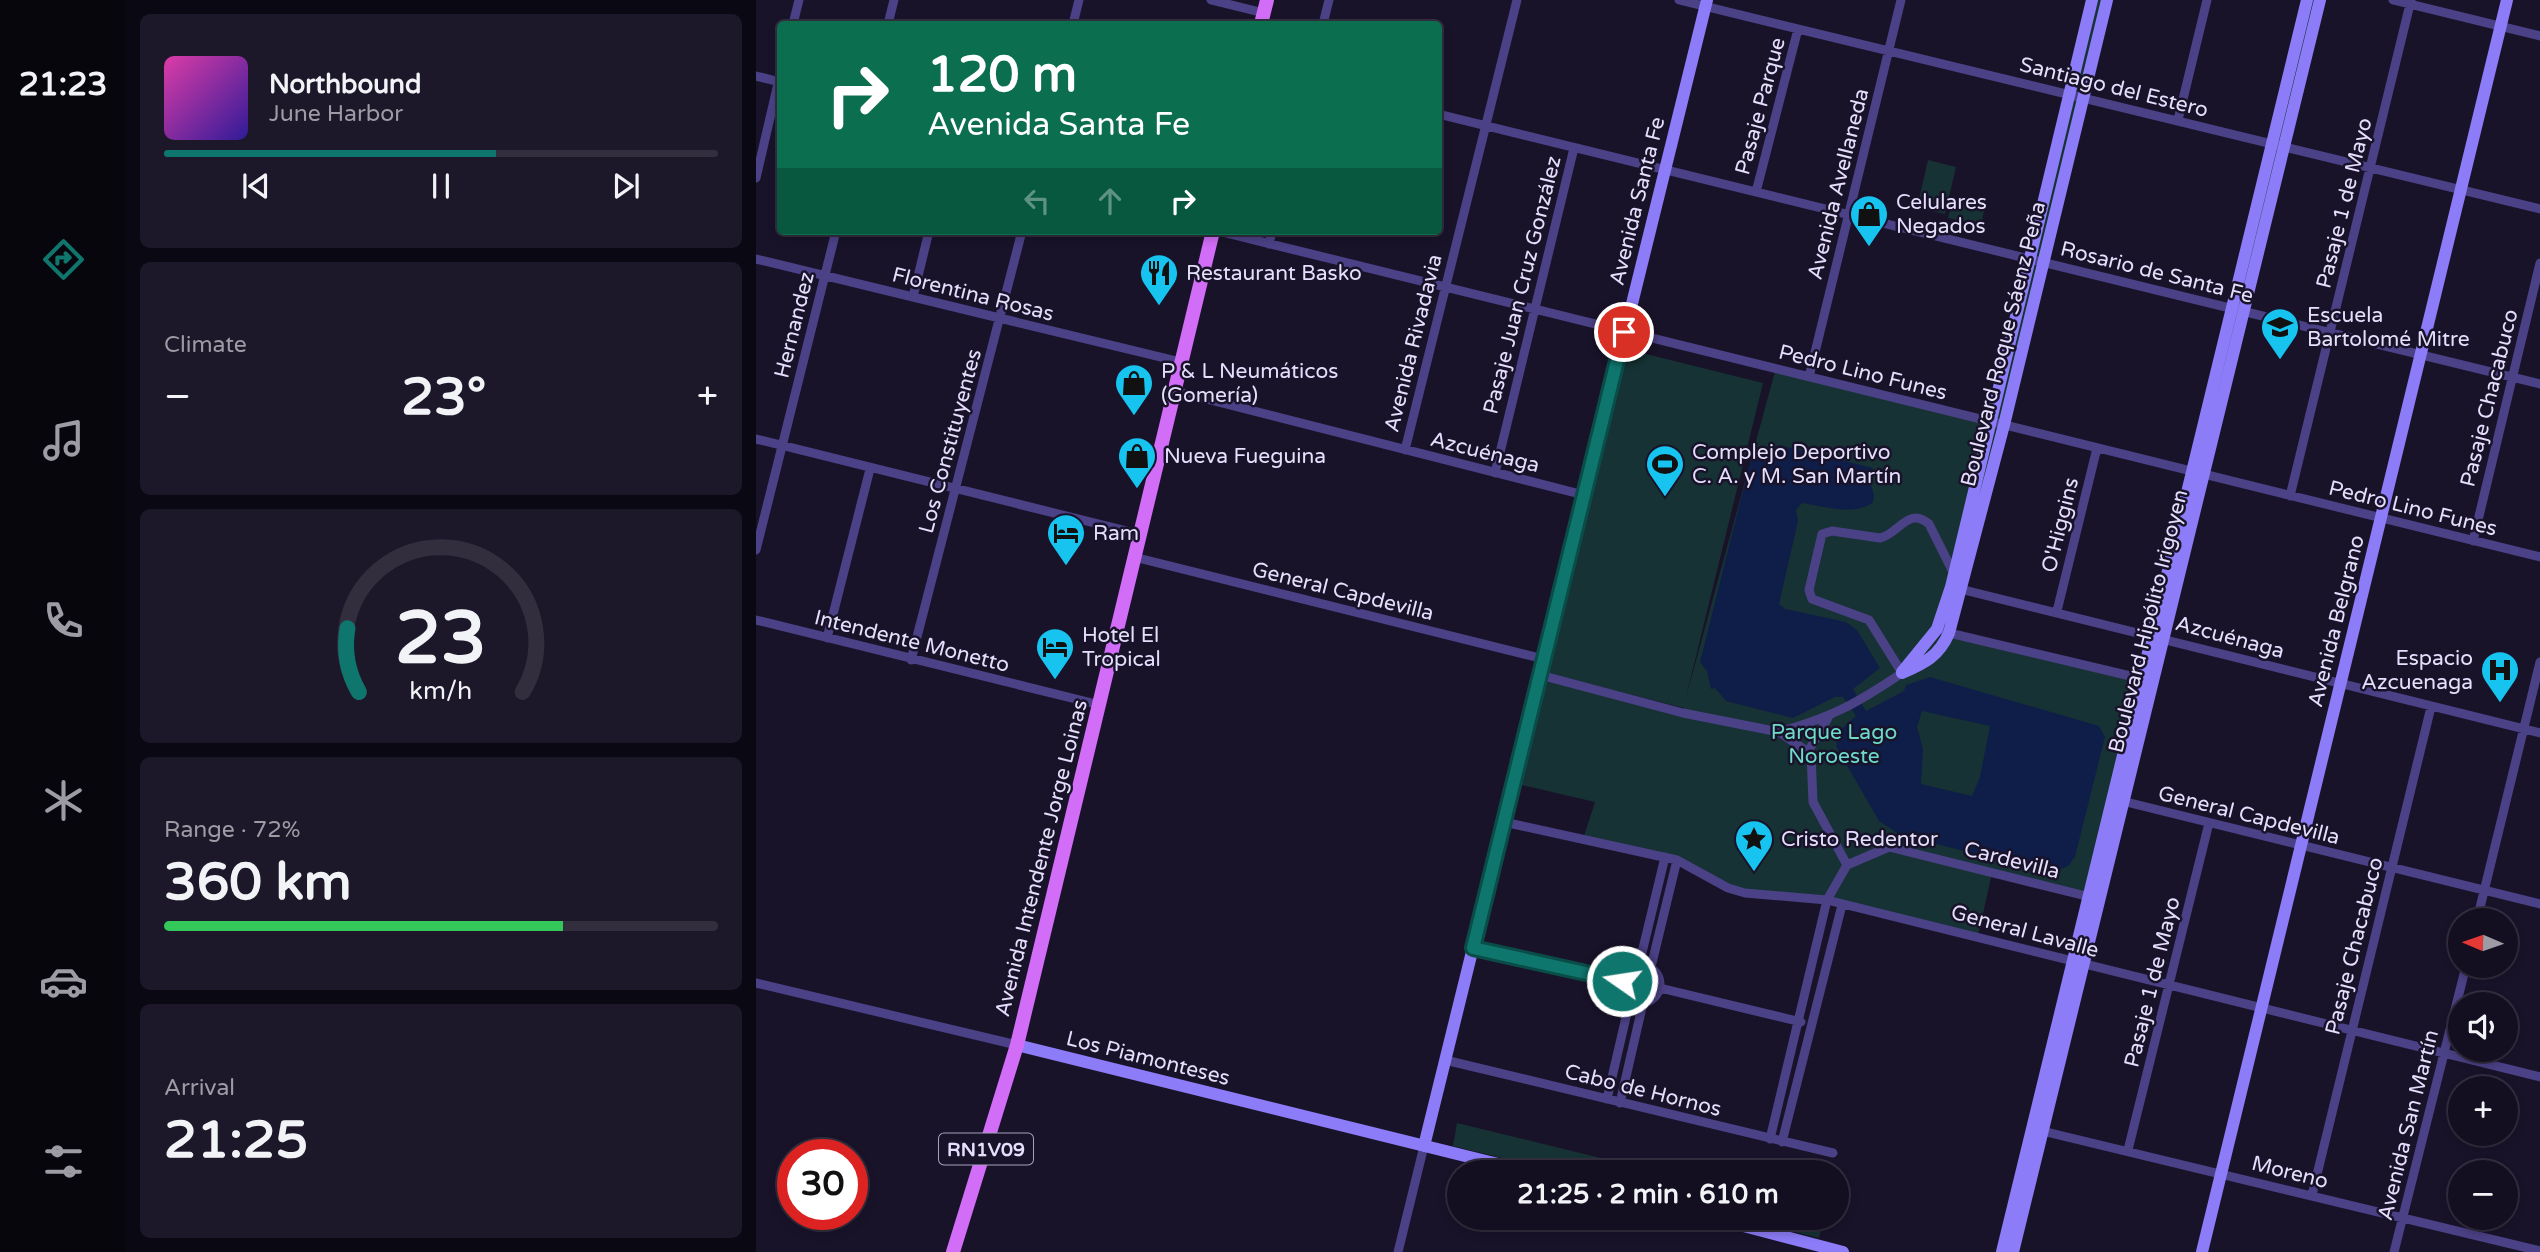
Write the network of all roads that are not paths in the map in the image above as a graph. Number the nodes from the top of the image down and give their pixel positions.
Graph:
1 (799, 0) edge
2 (894, 0) edge
3 (1079, 0) edge
4 (1211, 0) edge
5 (1329, 0) edge
6 (1517, 0) edge
7 (1679, 0) edge
8 (1901, 0) edge
9 (2092, 0) edge
10 (2107, 0) edge
11 (2207, 0) edge
12 (2307, 0) edge
13 (2320, 0) edge
14 (2393, 0) edge
15 (2507, 0) edge
16 (2411, 2) edge
17 (1706, 3) edge
18 (1264, 13) edge
19 (794, 21) edge
20 (889, 21) edge
21 (1074, 21) edge
22 (1324, 21) edge
23 (2500, 27) junction
24 (1798, 29) junction
25 (2540, 36) edge
26 (1889, 51) junction
27 (756, 76) edge
28 (777, 79) edge
29 (777, 91) edge
30 (2070, 94) junction
31 (2083, 98) junction
32 (1442, 115) edge
33 (2178, 120) junction
34 (1486, 126) junction
35 (2278, 145) junction
36 (1574, 148) junction
37 (2371, 169) junction
38 (1664, 170) junction
39 (756, 178) edge
40 (2462, 190) junction
41 (1756, 192) junction
42 (2540, 209) edge
43 (1848, 215) junction
44 (835, 235) edge
45 (928, 235) edge
46 (1022, 235) edge
47 (1214, 235) edge
48 (1232, 235) edge
49 (1271, 235) edge
50 (1269, 244) junction
51 (756, 259) edge
52 (2037, 261) junction
53 (2540, 263) edge
54 (825, 276) junction
55 (1444, 288) junction
56 (913, 297) junction
57 (1533, 309) junction
58 (2231, 309) junction
59 (2244, 312) junction
60 (1001, 319) junction
61 (1624, 332) junction
62 (2330, 333) junction
63 (2421, 355) junction
64 (1181, 362) junction
65 (1809, 377) junction
66 (2512, 377) junction
67 (2540, 384) edge
68 (1174, 391) junction
69 (1990, 422) junction
70 (2004, 425) junction
71 (756, 439) edge
72 (782, 445) junction
73 (2097, 448) junction
74 (1405, 450) junction
75 (870, 469) junction
76 (2190, 471) junction
77 (1495, 472) junction
78 (2204, 475) junction
79 (954, 490) junction
80 (1584, 495) junction
81 (2290, 496) junction
82 (2381, 517) junction
83 (1139, 534) junction
84 (2473, 541) junction
85 (756, 550) edge
86 (1134, 556) junction
87 (2540, 557) edge
88 (1956, 584) junction
89 (2057, 611) junction
90 (756, 620) edge
91 (1943, 631) junction
92 (2158, 636) junction
93 (827, 638) junction
94 (1544, 659) junction
95 (911, 660) junction
96 (2540, 662) edge
97 (1902, 673) junction
98 (1540, 675) junction
99 (2143, 680) junction
100 (2340, 683) junction
101 (1100, 705) junction
102 (2431, 707) junction
103 (1828, 718) junction
104 (2525, 729) junction
105 (1779, 732) junction
106 (2540, 733) edge
107 (1809, 750) junction
108 (2118, 800) junction
109 (1504, 822) junction
110 (2209, 823) junction
111 (2302, 846) junction
112 (1665, 857) junction
113 (1677, 860) junction
114 (1847, 865) junction
115 (2391, 869) junction
116 (2484, 891) junction
117 (2090, 897) junction
118 (1827, 900) junction
119 (2540, 904) edge
120 (1842, 905) junction
121 (2480, 908) edge
122 (1473, 948) junction
123 (2078, 963) junction
124 (1639, 965) junction
125 (1651, 967) junction
126 (2463, 978) edge
127 (1622, 981) junction
128 (756, 983) edge
129 (2169, 986) junction
130 (1660, 988) junction
131 (1630, 1000) junction
132 (1643, 1003) junction
133 (2261, 1008) junction
134 (1798, 1021) junction
135 (1811, 1025) junction
136 (2351, 1031) junction
137 (1017, 1045) junction
138 (2444, 1055) junction
139 (1445, 1060) junction
140 (2540, 1077) edge
141 (1607, 1099) junction
142 (1620, 1103) junction
143 (2037, 1130) junction
144 (1770, 1139) junction
145 (1782, 1142) junction
146 (1424, 1146) junction
147 (2128, 1150) junction
148 (1833, 1153) dead end
149 (1481, 1160) edge
150 (2220, 1173) junction
151 (2312, 1195) junction
152 (2403, 1218) junction
153 (1759, 1230) edge
154 (2495, 1241) junction
155 (2540, 1251) edge
156 (953, 1252) edge
157 (1398, 1252) edge
158 (1843, 1252) edge
159 (2002, 1252) edge
160 (2013, 1252) edge
161 (2202, 1252) edge
162 (2394, 1252) edge
163 (2492, 1252) edge

1 - 19 street
2 - 20 street
3 - 21 street
4 - 18 street
5 - 22 street
6 - 34 street, Avenida Rivadavia
7 - 17 street, Santiago del Estero
8 - 26 street, Avenida Avellaneda
9 - 30 street, Boulevard Roque Sáenz Peña
10 - 31 street, Boulevard Roque Sáenz Peña
11 - 33 street
12 - 35 street, Boulevard Hipólito Irigoyen
13 - 35 street, Boulevard Hipólito Irigoyen
14 - 16 street
15 - 23 street, Avenida Belgrano
16 - 23 street
16 - 37 street, Pasaje 1 de Mayo
17 - 24 street, Santiago del Estero
17 - 38 street, Avenida Santa Fe
23 - 25 street
23 - 40 street, Avenida Belgrano
24 - 26 street, Santiago del Estero
24 - 41 street, Pasaje Parque
26 - 30 street, Santiago del Estero
26 - 43 street, Avenida Avellaneda
27 - 28 street
29 - 39 street
30 - 31 street, Santiago del Estero
30 - 52 street, Boulevard Roque Sáenz Peña
31 - 33 street, Santiago del Estero
31 - 52 street, Boulevard Roque Sáenz Peña
32 - 34 street, Rosario de Santa Fe
33 - 35 street, Santiago del Estero
34 - 36 street, Rosario de Santa Fe
34 - 55 street, Avenida Rivadavia
35 - 37 street, Santiago del Estero
35 - 58 street, Boulevard Hipólito Irigoyen
35 - 59 street, Boulevard Hipólito Irigoyen
36 - 38 street, Rosario de Santa Fe
36 - 57 street, Pasaje Juan Cruz González
37 - 40 street, Santiago del Estero
37 - 62 street, Pasaje 1 de Mayo
38 - 41 street, Rosario de Santa Fe
38 - 61 street, Avenida Santa Fe
40 - 42 street, Santiago del Estero
40 - 63 street, Avenida Belgrano
41 - 43 street, Rosario de Santa Fe
43 - 52 street, Rosario de Santa Fe
43 - 65 street, Avenida Avellaneda
44 - 54 street, Hernandez
45 - 56 street
46 - 60 street, Los Constituyentes
47 - 64 main road, Avenida Intendente Jorge Loinas / RN1V09
48 - 50 street, Pedro Lino Funes
49 - 50 street
50 - 55 street, Pedro Lino Funes
51 - 54 street, Florentina Rosas
52 - 58 street, Rosario de Santa Fe
52 - 69 street, Boulevard Roque Sáenz Peña
52 - 70 street, Boulevard Roque Sáenz Peña
53 - 66 street, Pasaje Chacabuco
54 - 56 street, Florentina Rosas
54 - 72 street, Hernandez
55 - 57 street, Pedro Lino Funes
55 - 74 street, Avenida Rivadavia
56 - 60 street, Florentina Rosas
57 - 61 street, Pedro Lino Funes
57 - 77 street, Pasaje Juan Cruz González
58 - 59 street, Rosario de Santa Fe
58 - 76 street, Boulevard Hipólito Irigoyen
59 - 62 street, Rosario de Santa Fe
59 - 78 street, Boulevard Hipólito Irigoyen
60 - 64 street, Florentina Rosas
60 - 79 street, Los Constituyentes
61 - 65 street, Pedro Lino Funes
61 - 80 street, Avenida Santa Fe
62 - 63 street, Rosario de Santa Fe
62 - 81 street, Pasaje 1 de Mayo
63 - 66 street, Rosario de Santa Fe
63 - 82 street, Avenida Belgrano
64 - 68 main road, Avenida Intendente Jorge Loinas / RN1V09
65 - 69 street, Pedro Lino Funes
66 - 67 street, Rosario de Santa Fe
66 - 84 street, Pasaje Chacabuco
68 - 74 street, Azcuénaga
68 - 83 main road, Avenida Intendente Jorge Loinas / RN1V09
69 - 70 street, Pedro Lino Funes
69 - 88 street, Boulevard Roque Sáenz Peña
70 - 73 street, Pedro Lino Funes
70 - 88 street, Boulevard Roque Sáenz Peña
71 - 72 street
72 - 75 street
72 - 85 street, Hernandez
73 - 76 street, Pedro Lino Funes
73 - 89 street, O'Higgins
74 - 77 street, Azcuénaga
75 - 79 street
75 - 93 street
76 - 78 street, Pedro Lino Funes
76 - 92 street, Boulevard Hipólito Irigoyen
77 - 80 street, Azcuénaga
78 - 81 street, Pedro Lino Funes
78 - 92 street, Boulevard Hipólito Irigoyen
79 - 83 street
79 - 95 street, Los Constituyentes
80 - 94 street, Avenida Santa Fe
81 - 82 street, Pedro Lino Funes
82 - 84 street, Pedro Lino Funes
82 - 100 street, Avenida Belgrano
83 - 86 main road, Avenida Intendente Jorge Loinas / RN1V09
84 - 87 street, Pedro Lino Funes
86 - 94 street, General Capdevilla
86 - 101 main road, Avenida Intendente Jorge Loinas / RN1V09
88 - 89 street, Azcuénaga
88 - 91 street, Boulevard Roque Sáenz Peña
88 - 97 street
89 - 92 street, Azcuénaga
90 - 93 street, Intendente Monetto
91 - 97 street, Boulevard Roque Sáenz Peña
91 - 99 street
92 - 99 street, Boulevard Hipólito Irigoyen
92 - 100 street, Azcuénaga
92 - 108 street, Boulevard Hipólito Irigoyen
93 - 95 street, Intendente Monetto
94 - 98 street, Avenida Santa Fe
95 - 101 street, Intendente Monetto
96 - 104 street
97 - 103 street, Boulevard Roque Sáenz Peña
98 - 105 street
98 - 109 street, Avenida Santa Fe
99 - 108 street, Boulevard Hipólito Irigoyen
100 - 102 street, Azcuénaga
100 - 111 street, Avenida Belgrano
101 - 137 main road, Avenida Intendente Jorge Loinas / RN1V09
102 - 104 street, Azcuénaga
102 - 115 street, Pasaje Chacabuco
103 - 105 street, Boulevard Roque Sáenz Peña
103 - 107 street
104 - 106 street, Azcuénaga
104 - 116 street
105 - 107 street
107 - 114 street
108 - 110 street, General Capdevilla
108 - 117 street, Boulevard Hipólito Irigoyen
108 - 123 street, Boulevard Hipólito Irigoyen
109 - 112 street, General Lavalle
109 - 122 street, Avenida Santa Fe
110 - 111 street, General Capdevilla
110 - 129 street, Pasaje 1 de Mayo
111 - 115 street, General Capdevilla
111 - 133 street, Avenida Belgrano
112 - 113 street, General Lavalle
112 - 124 street
113 - 118 street, General Lavalle
113 - 125 street
114 - 117 street, Cardevilla
114 - 118 street
115 - 116 street, General Capdevilla
115 - 136 street, Pasaje Chacabuco
116 - 119 street, General Capdevilla
116 - 121 street
117 - 123 street, Boulevard Hipólito Irigoyen
118 - 120 street, General Lavalle
118 - 134 street
120 - 123 street, General Lavalle
120 - 135 street
122 - 127 street
122 - 139 street, Avenida Santa Fe
123 - 129 street, General Lavalle
123 - 143 street, Boulevard Hipólito Irigoyen
124 - 125 street
124 - 127 street
125 - 130 street
126 - 138 street, Avenida San Martín
127 - 131 street
128 - 137 street, Los Piamonteses
129 - 133 street, General Lavalle
129 - 147 street, Pasaje 1 de Mayo
130 - 132 street
130 - 134 street
131 - 132 street
131 - 141 street
132 - 142 street
133 - 136 street, General Lavalle
133 - 150 street, Avenida Belgrano
134 - 135 street
134 - 144 street
135 - 145 street
136 - 138 street, General Lavalle
136 - 151 street, Pasaje Chacabuco
137 - 146 street, Los Piamonteses
137 - 156 main road, RN1V09
138 - 140 street, General Lavalle
138 - 152 street, Avenida San Martín
139 - 141 street, Cabo de Hornos
139 - 146 street, Avenida Santa Fe
141 - 142 street, Cabo de Hornos
142 - 144 street, Cabo de Hornos
143 - 147 street, Moreno
143 - 159 street, Boulevard Hipólito Irigoyen
143 - 160 street, Boulevard Hipólito Irigoyen
144 - 145 street, Cabo de Hornos
145 - 148 street, Cabo de Hornos
146 - 149 street, Los Piamonteses
146 - 157 street
147 - 150 street, Moreno
150 - 151 street, Moreno
150 - 161 street, Avenida Belgrano
151 - 152 street, Moreno
152 - 154 street, Moreno
152 - 162 street, Avenida San Martín
153 - 158 street
154 - 155 street, Moreno
154 - 163 street

